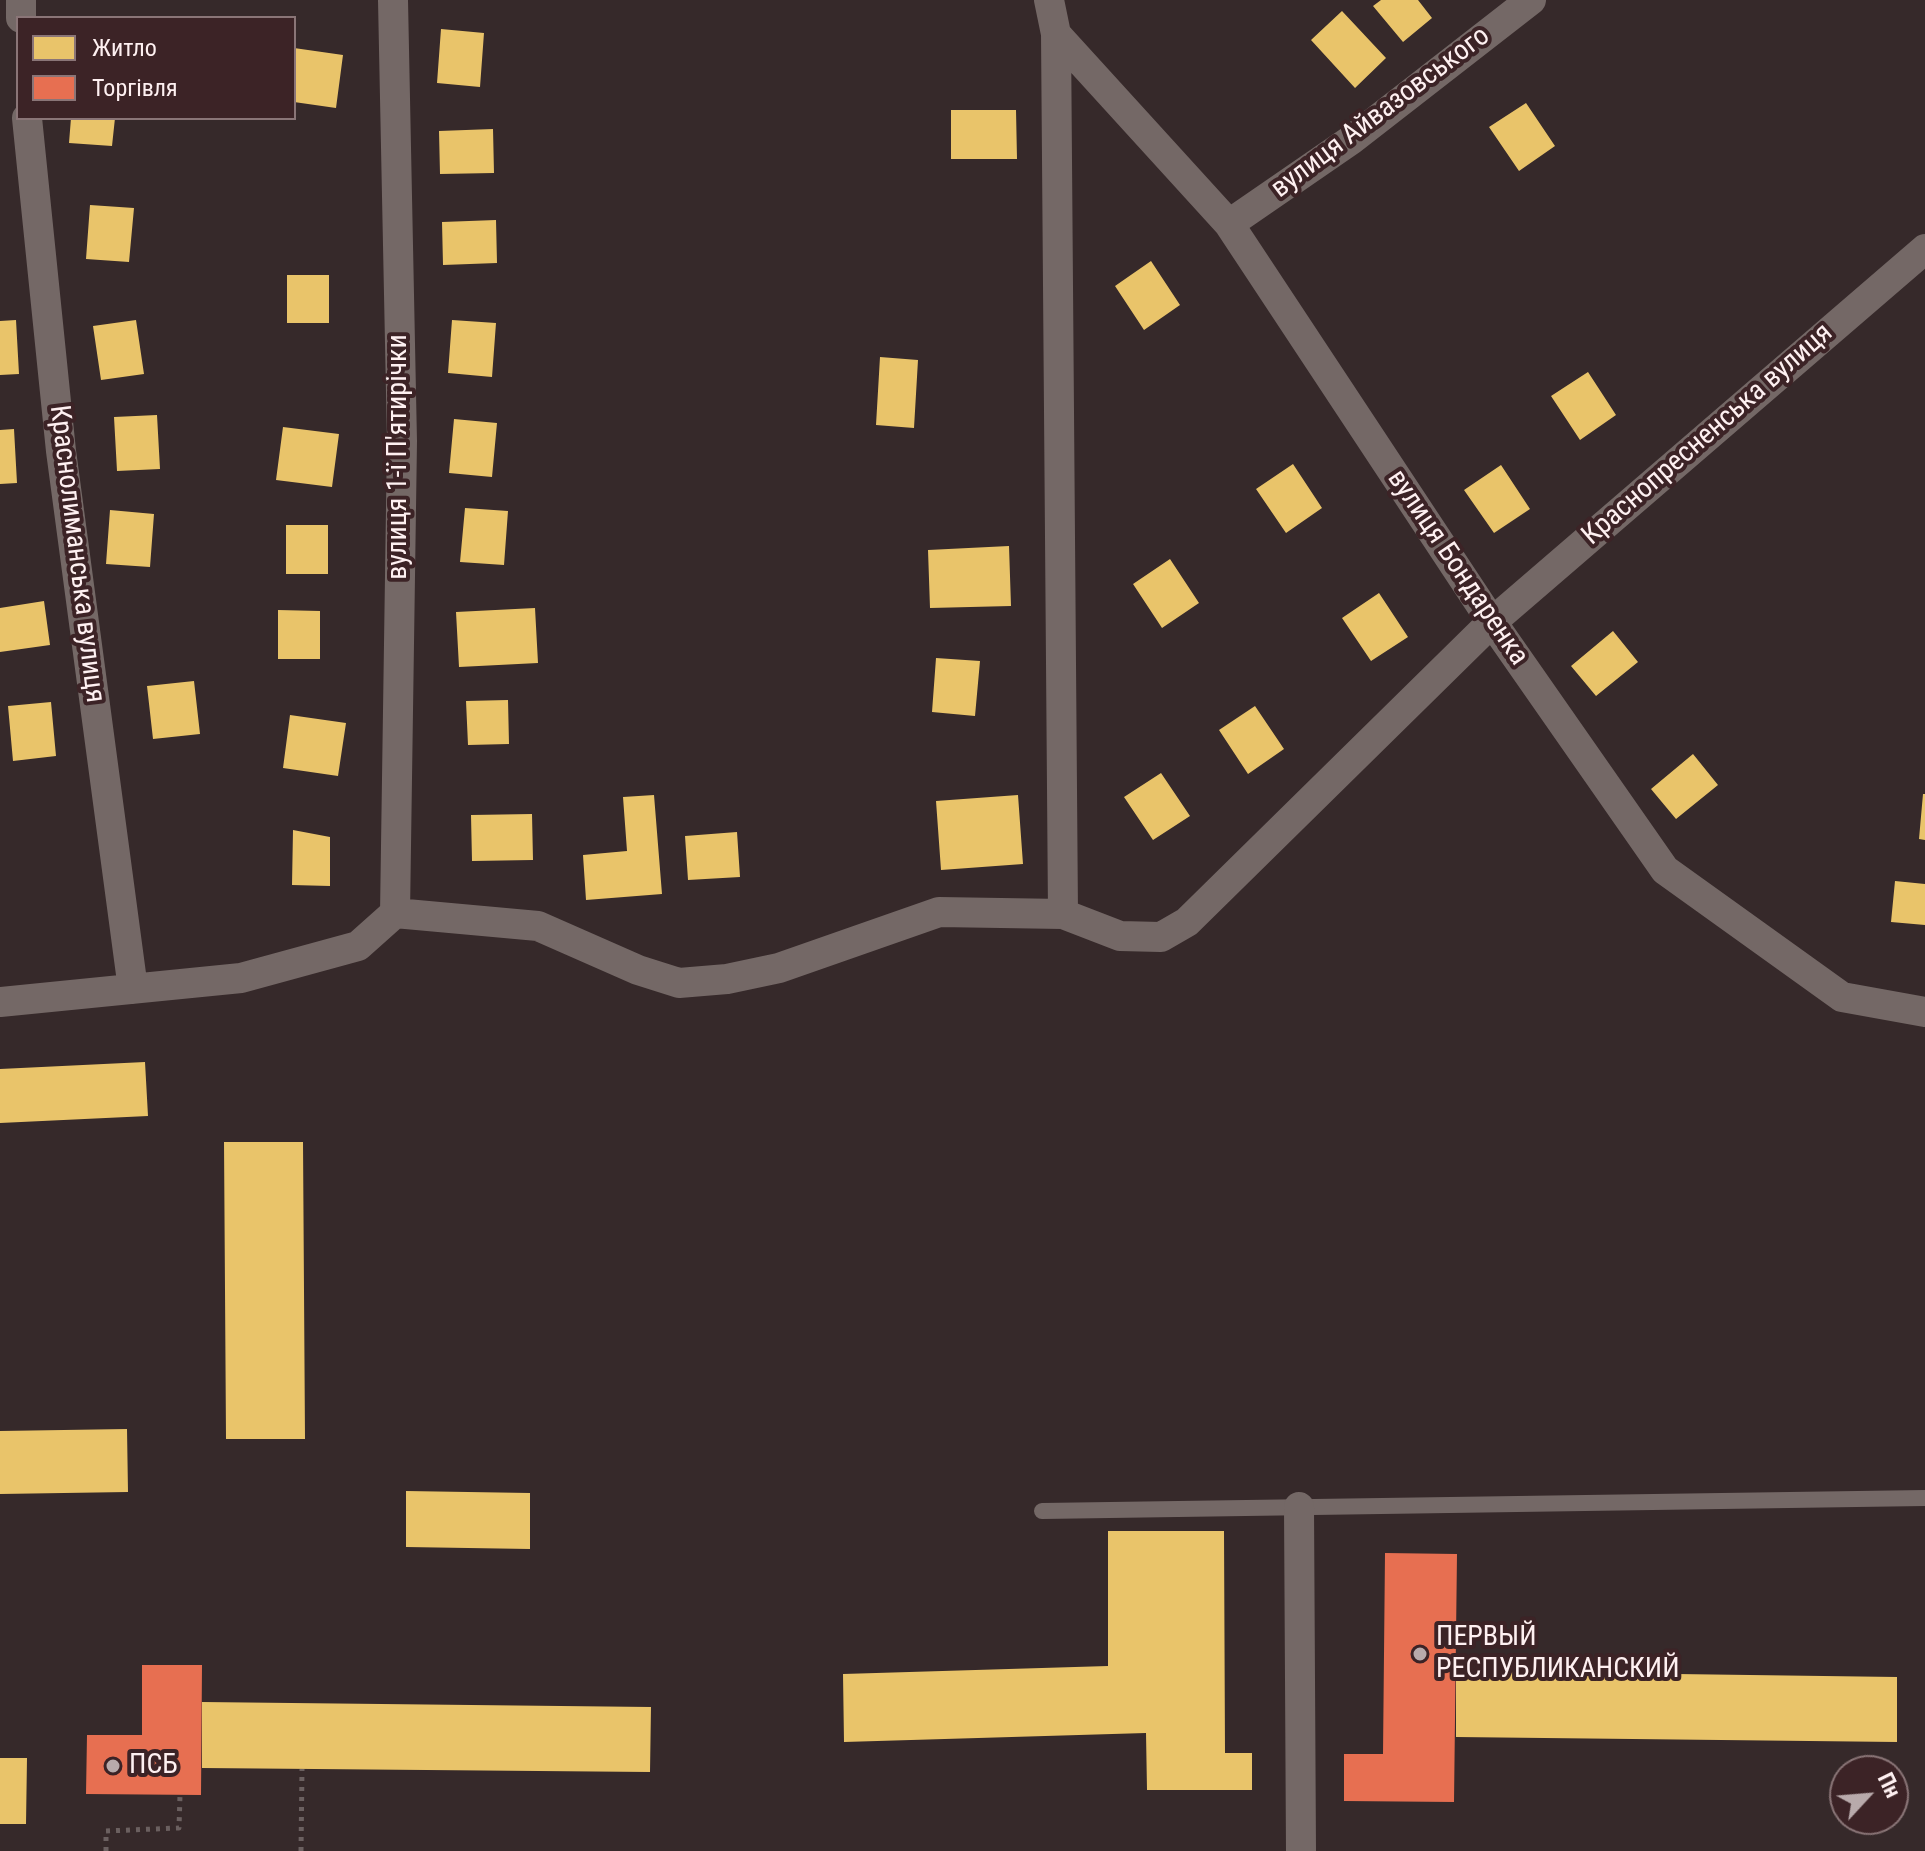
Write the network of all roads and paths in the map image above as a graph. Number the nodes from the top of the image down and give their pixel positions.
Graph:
1 (393, 0) edge
2 (1049, 0) edge
3 (1531, 0) edge
4 (1056, 34) junction
5 (27, 120) edge
6 (1229, 224) junction
7 (1925, 249) edge
8 (1492, 622) junction
9 (395, 913) junction
10 (1063, 914) junction
11 (133, 989) junction
12 (0, 1002) edge
13 (1925, 1012) edge
14 (1925, 1498) edge
15 (1299, 1507) junction
16 (1042, 1511) dead end
17 (302, 1769) dead end
18 (180, 1795) dead end
19 (106, 1851) edge
20 (301, 1851) edge
21 (1301, 1851) edge

1 - 9 street, вулиця 1-ї П'ятирічки
2 - 4 street
3 - 6 street, вулиця Айвазовського
4 - 6 street, вулиця Бондаренка
4 - 10 street
5 - 11 street, Краснолиманська вулиця
6 - 8 street, вулиця Бондаренка
7 - 8 street, Краснопресненська вулиця
8 - 10 street, Краснопресненська вулиця
8 - 13 street, вулиця Бондаренка
9 - 10 street
9 - 11 street
11 - 12 street
14 - 15 lane
15 - 16 lane
15 - 21 street
17 - 20 path
18 - 19 path

